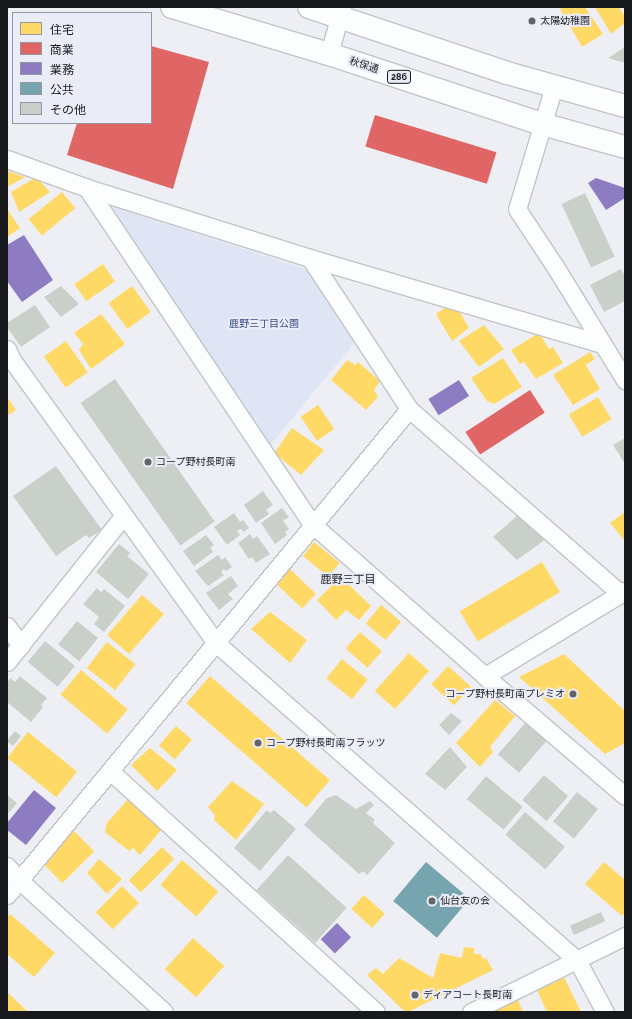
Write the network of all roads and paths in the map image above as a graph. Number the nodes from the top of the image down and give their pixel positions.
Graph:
1 (172, 7) edge
2 (309, 7) edge
3 (341, 12) edge
4 (329, 54) junction
5 (554, 86) junction
6 (625, 106) edge
7 (542, 124) junction
8 (625, 147) edge
9 (7, 159) edge
10 (87, 188) junction
11 (310, 258) junction
12 (603, 344) junction
13 (7, 349) edge
14 (625, 380) edge
15 (409, 409) junction
16 (123, 516) junction
17 (312, 524) junction
18 (623, 592) edge
19 (7, 626) edge
20 (216, 643) junction
21 (21, 644) junction
22 (7, 662) edge
23 (485, 676) junction
24 (110, 771) junction
25 (621, 787) edge
26 (7, 866) edge
27 (19, 880) junction
28 (7, 895) edge
29 (625, 936) edge
30 (577, 960) junction
31 (164, 1012) edge
32 (376, 1012) edge
33 (471, 1012) edge
34 (605, 1012) edge

1 - 4 highway, 秋保通 / 286
2 - 3 highway
3 - 4 street
3 - 5 highway
4 - 7 highway, 秋保通 / 286
5 - 6 highway
5 - 7 street
7 - 8 highway, 秋保通 / 286
7 - 12 street
9 - 10 street
10 - 11 street
10 - 17 street
11 - 12 street
11 - 15 street
12 - 14 street
13 - 16 street
15 - 17 street
15 - 18 street
16 - 20 street
16 - 21 street
17 - 20 street
17 - 23 street
18 - 23 street
19 - 21 street
20 - 24 street
20 - 30 street
21 - 22 street
23 - 25 street
24 - 27 street
24 - 32 street
26 - 27 street
27 - 28 street
27 - 31 street
29 - 30 street
30 - 33 street
30 - 34 street

